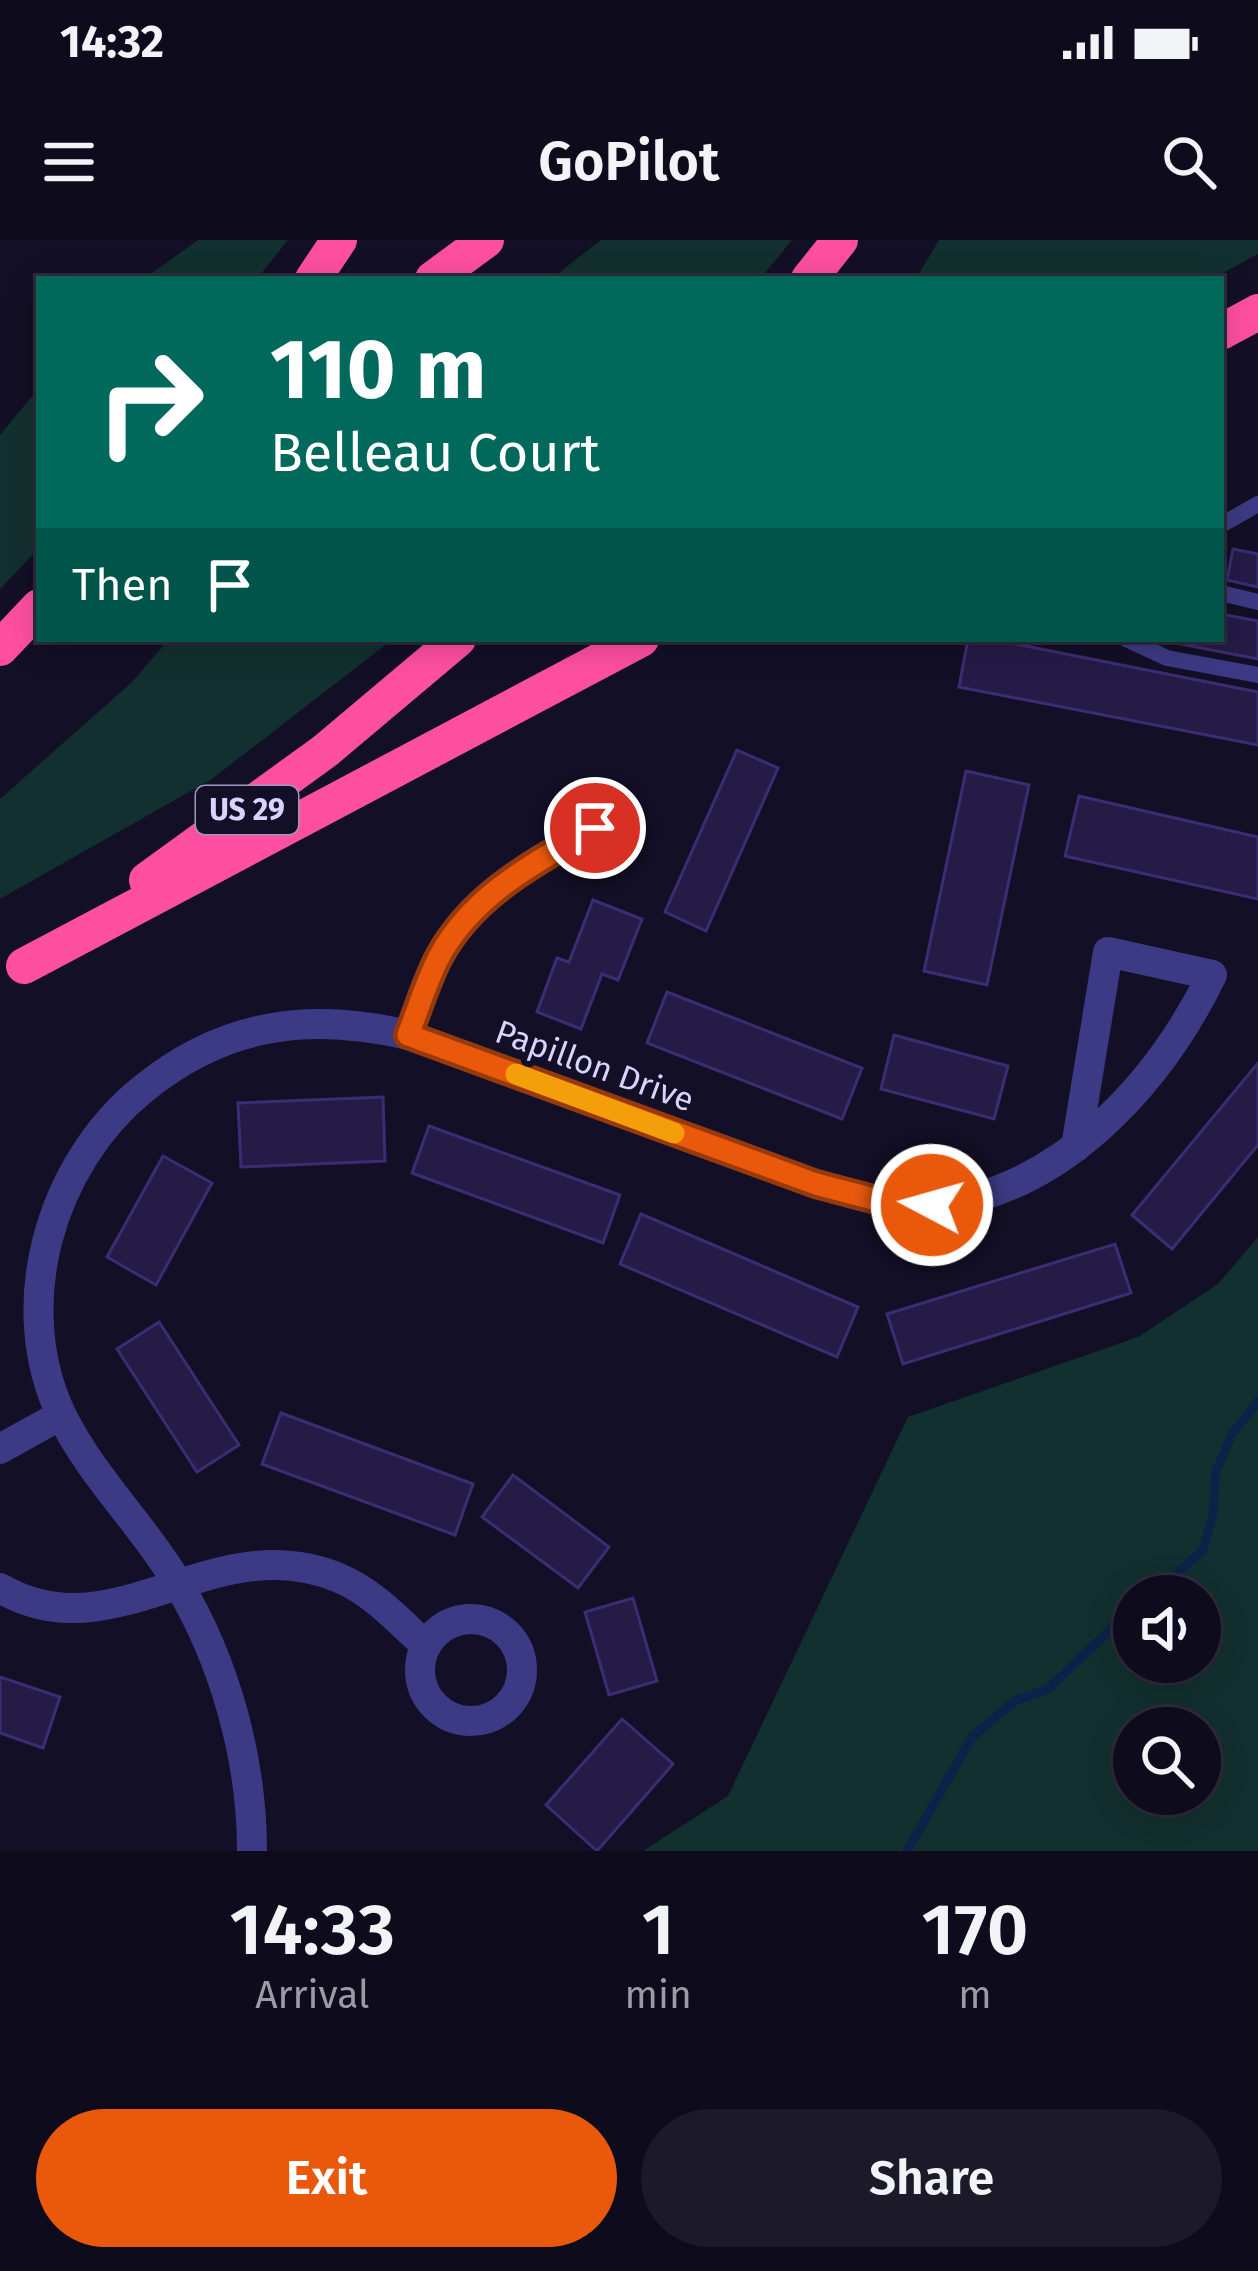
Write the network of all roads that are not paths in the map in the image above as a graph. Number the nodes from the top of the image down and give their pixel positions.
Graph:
1 (339, 240) edge
2 (486, 240) edge
3 (840, 240) edge
4 (315, 276) edge
5 (437, 276) edge
6 (811, 276) edge
7 (1258, 313) edge
8 (1224, 330) edge
9 (1258, 504) edge
10 (1224, 523) edge
11 (1224, 594) edge
12 (1258, 602) edge
13 (36, 610) edge
14 (36, 637) edge
15 (454, 642) edge
16 (634, 642) edge
17 (1132, 642) edge
18 (0, 648) edge
19 (0, 668) edge
20 (1258, 675) edge
21 (595, 828) dead end
22 (12, 972) edge
23 (408, 1035) junction
24 (1076, 1147) junction
25 (62, 1415) junction
26 (0, 1449) edge
27 (178, 1583) junction
28 (0, 1588) edge
29 (426, 1646) dead end
30 (252, 1851) edge

1 - 4 highway
2 - 5 highway
3 - 6 highway
7 - 8 highway
9 - 10 lane
11 - 12 lane
13 - 18 highway
14 - 19 highway
15 - 22 highway, US 29
16 - 22 highway
17 - 20 lane
21 - 23 street
23 - 24 street, Papillon Drive
23 - 25 street, Papillon Drive
24 - 24 street, Papillon Drive
25 - 26 street
25 - 27 street, Papillon Drive
27 - 28 street
27 - 29 street
27 - 30 street, Papillon Drive

